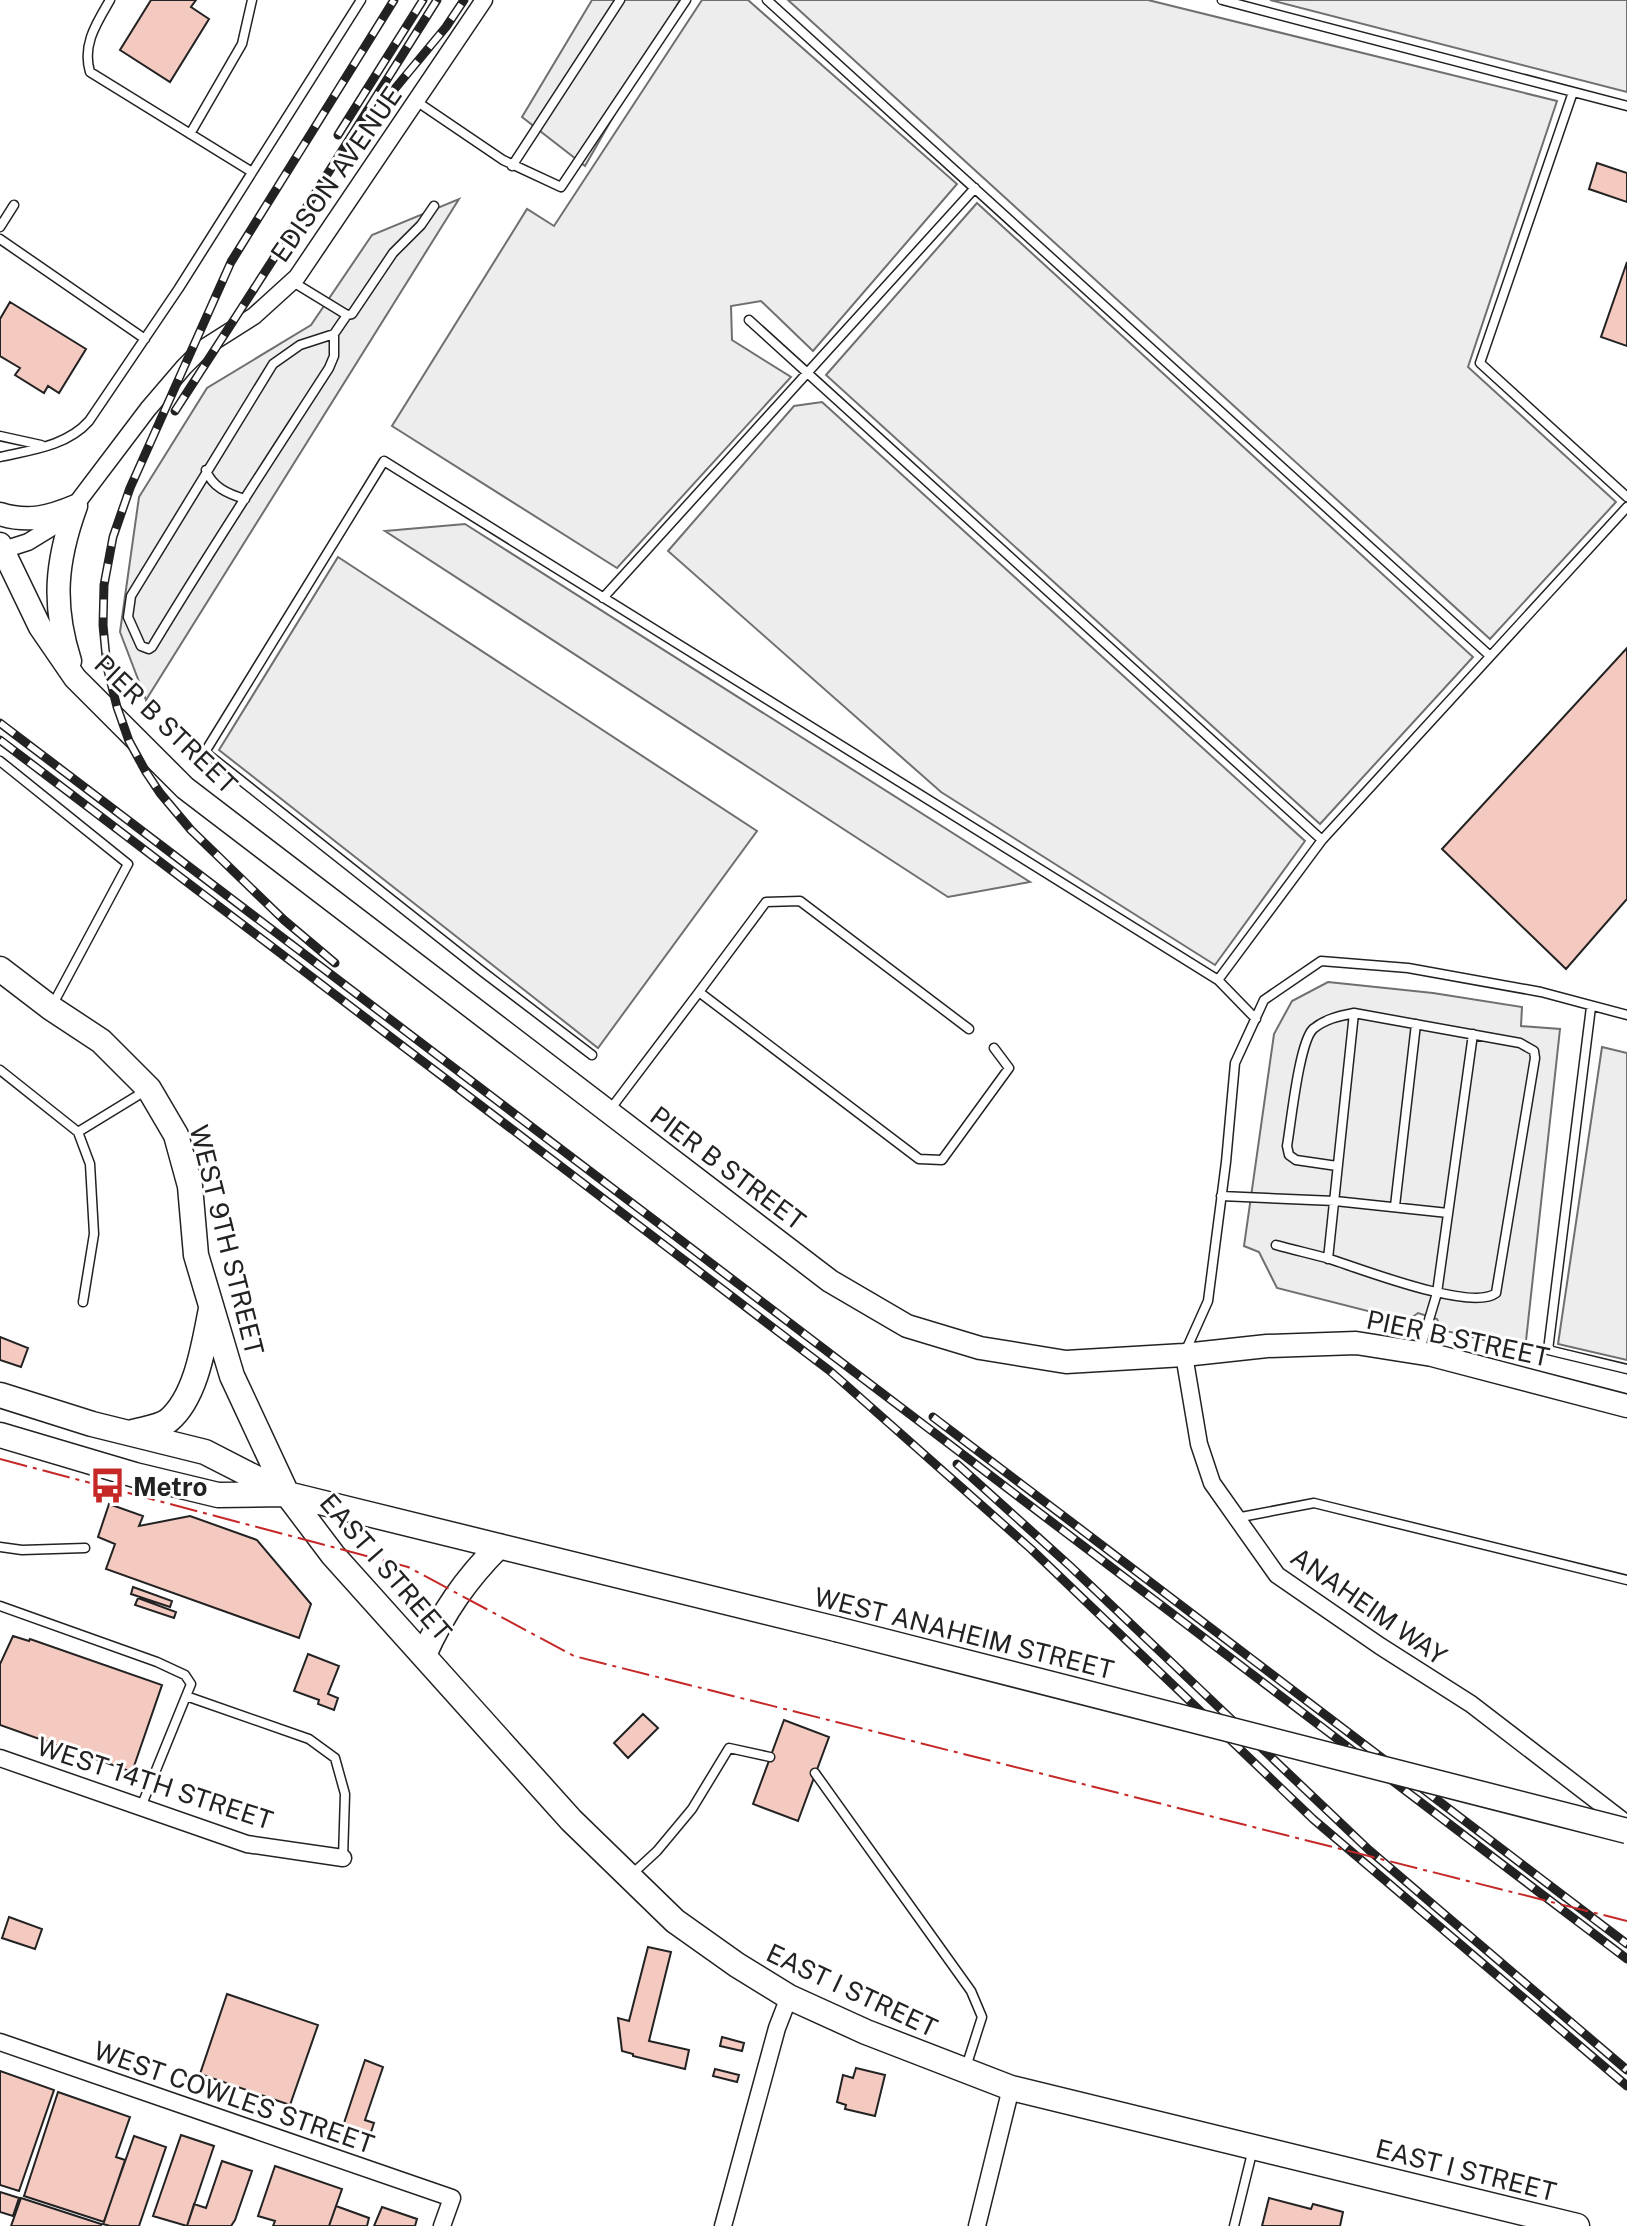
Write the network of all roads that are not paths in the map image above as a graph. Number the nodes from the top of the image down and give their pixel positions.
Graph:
1 (110, 0) edge
2 (252, 0) edge
3 (361, 0) edge
4 (484, 0) edge
5 (620, 0) edge
6 (686, 0) edge
7 (767, 0) edge
8 (1222, 0) edge
9 (1573, 92) junction
10 (416, 101) junction
11 (1627, 106) edge
12 (190, 134) junction
13 (512, 166) junction
14 (252, 172) junction
15 (975, 188) junction
16 (14, 205) dead end
17 (434, 206) dead end
18 (0, 227) edge
19 (0, 239) edge
20 (292, 281) junction
21 (347, 315) junction
22 (749, 320) dead end
23 (334, 334) junction
24 (145, 339) junction
25 (808, 372) junction
26 (0, 436) edge
27 (45, 446) junction
28 (0, 457) edge
29 (206, 470) junction
30 (1627, 497) edge
31 (245, 499) junction
32 (76, 506) junction
33 (1627, 507) edge
34 (0, 514) edge
35 (1, 547) edge
36 (603, 598) junction
37 (1489, 655) junction
38 (75, 678) junction
39 (0, 761) edge
40 (1322, 840) junction
41 (0, 969) edge
42 (1218, 980) junction
43 (699, 992) junction
44 (1591, 1007) junction
45 (51, 1008) junction
46 (1354, 1013) junction
47 (1627, 1015) edge
48 (1256, 1019) junction
49 (1416, 1024) junction
50 (969, 1029) dead end
51 (1473, 1034) junction
52 (994, 1048) dead end
53 (592, 1055) dead end
54 (0, 1070) edge
55 (149, 1089) junction
56 (608, 1112) junction
57 (78, 1132) junction
58 (1337, 1166) junction
59 (1221, 1196) junction
60 (1335, 1201) junction
61 (1395, 1206) junction
62 (1448, 1213) junction
63 (1276, 1245) dead end
64 (1328, 1259) junction
65 (1437, 1293) junction
66 (83, 1302) dead end
67 (211, 1306) junction
68 (1419, 1353) junction
69 (1184, 1355) junction
70 (1627, 1369) edge
71 (0, 1395) edge
72 (1627, 1406) edge
73 (130, 1433) junction
74 (0, 1435) edge
75 (287, 1494) junction
76 (1236, 1518) junction
77 (499, 1546) junction
78 (0, 1547) edge
79 (85, 1548) dead end
80 (1627, 1580) edge
81 (0, 1606) edge
82 (424, 1655) junction
83 (186, 1696) junction
84 (770, 1757) dead end
85 (0, 1758) edge
86 (815, 1773) dead end
87 (141, 1807) junction
88 (1627, 1824) edge
89 (1627, 1831) edge
90 (343, 1858) joint
91 (629, 1877) junction
92 (789, 1997) junction
93 (0, 2042) edge
94 (964, 2072) junction
95 (1011, 2088) junction
96 (1253, 2148) junction
97 (442, 2226) edge
98 (723, 2226) edge
99 (977, 2226) edge
100 (1234, 2226) edge
101 (1577, 2226) edge

1 - 12 lane
2 - 12 lane
3 - 14 lane
4 - 10 street, EDISON AVENUE
5 - 13 lane
6 - 13 lane
7 - 15 lane
8 - 9 lane
9 - 11 lane
9 - 30 lane
10 - 13 lane
10 - 20 street, EDISON AVENUE
12 - 14 lane
14 - 24 lane
15 - 25 lane
15 - 37 lane
16 - 18 lane
17 - 21 lane
19 - 24 lane
20 - 21 lane
20 - 32 street, EDISON AVENUE
21 - 23 lane
22 - 25 lane
23 - 29 lane
23 - 31 lane
24 - 27 lane
25 - 36 lane
25 - 40 lane
26 - 27 lane
27 - 28 lane
29 - 31 lane
29 - 31 lane
32 - 34 street
32 - 35 street, EDISON AVENUE
32 - 38 street
33 - 37 lane
35 - 38 street, PIER B STREET
36 - 42 lane
36 - 53 lane
37 - 40 lane
38 - 56 street, PIER B STREET
39 - 45 lane
40 - 42 lane
41 - 45 main road, WEST 9TH STREET
42 - 48 lane
43 - 50 lane
43 - 52 lane
43 - 56 lane
44 - 47 lane
44 - 48 lane
44 - 70 lane
45 - 55 main road, WEST 9TH STREET
46 - 49 lane
46 - 58 lane
46 - 58 lane
48 - 59 lane
49 - 51 lane
49 - 61 lane
51 - 62 lane
51 - 65 lane
54 - 57 lane
55 - 57 lane
55 - 67 main road, WEST 9TH STREET
56 - 69 street, PIER B STREET
57 - 66 lane
58 - 60 lane
59 - 60 lane
59 - 69 lane
60 - 61 lane
60 - 64 lane
61 - 62 lane
62 - 65 lane
63 - 64 lane
64 - 65 lane
65 - 68 lane
67 - 73 main road
67 - 75 main road, WEST 9TH STREET
68 - 69 street, PIER B STREET
68 - 72 street, PIER B STREET
69 - 76 street, ANAHEIM WAY
71 - 73 main road, WEST ANAHEIM STREET
73 - 75 main road, WEST ANAHEIM STREET
74 - 75 main road, WEST ANAHEIM STREET
75 - 77 main road, WEST ANAHEIM STREET
75 - 82 main road, EAST I STREET
76 - 80 lane
76 - 88 street, ANAHEIM WAY
77 - 82 main road
77 - 89 main road, WEST ANAHEIM STREET, bridge
78 - 79 lane
81 - 83 lane
82 - 91 main road, EAST I STREET
83 - 87 lane
83 - 90 lane
84 - 91 lane
85 - 87 street, WEST 14TH STREET
86 - 94 lane
87 - 90 street, WEST 14TH STREET
91 - 92 main road, EAST I STREET
92 - 94 main road, EAST I STREET
92 - 98 street
93 - 97 street, WEST COWLES STREET
94 - 95 main road, EAST I STREET
95 - 96 main road, EAST I STREET
95 - 99 street
96 - 100 lane
96 - 101 main road, EAST I STREET

